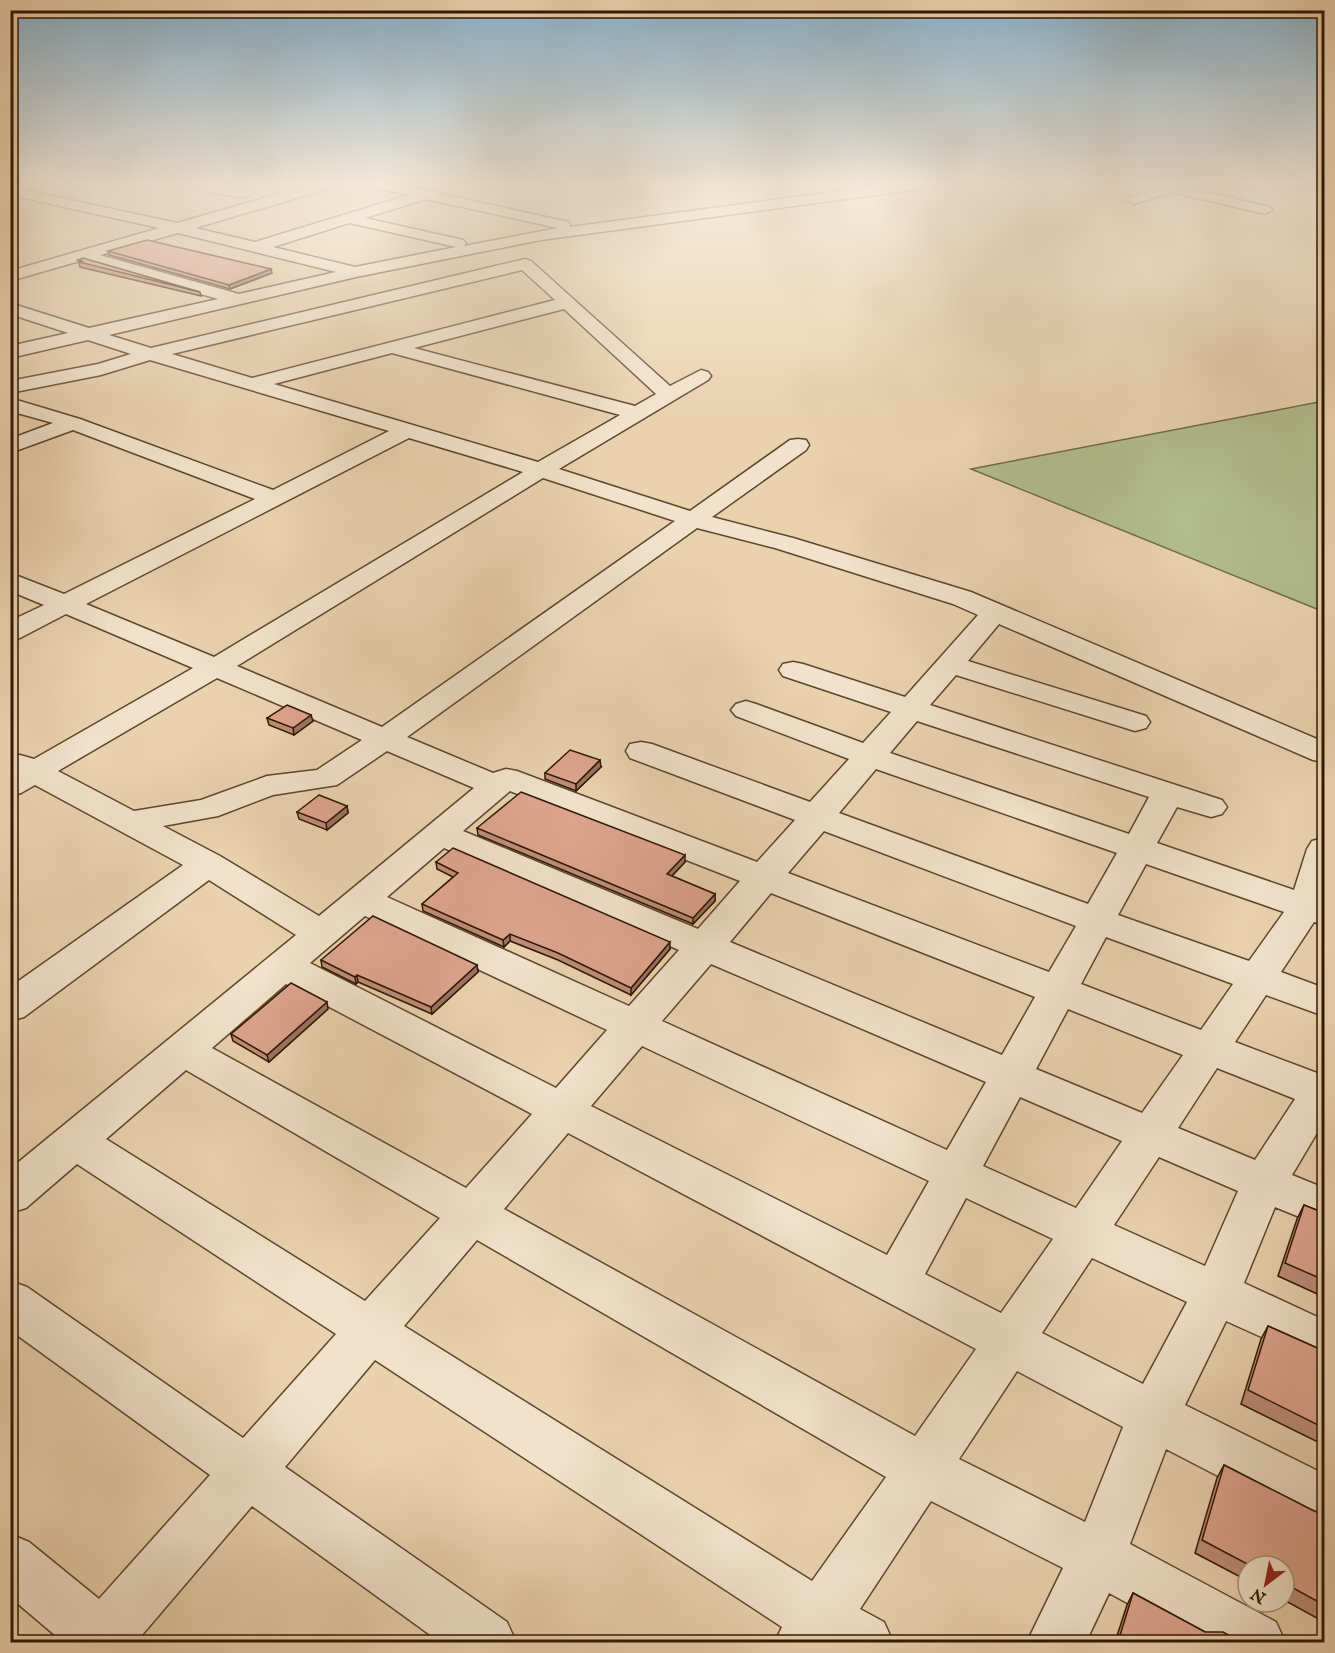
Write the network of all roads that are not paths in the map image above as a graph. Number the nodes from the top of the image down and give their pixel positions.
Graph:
1 (58, 262) edge
2 (108, 262) edge
3 (315, 262) edge
4 (404, 262) edge
5 (356, 272) junction
6 (10, 276) edge
7 (240, 299) junction
8 (569, 302) junction
9 (10, 308) edge
10 (86, 334) junction
11 (391, 348) junction
12 (10, 352) edge
13 (150, 354) junction
14 (702, 376) dead end
15 (252, 384) junction
16 (10, 387) edge
17 (668, 395) junction
18 (10, 404) edge
19 (638, 413) junction
20 (73, 423) junction
21 (406, 431) junction
22 (798, 445) dead end
23 (10, 447) edge
24 (541, 470) junction
25 (274, 498) junction
26 (692, 519) junction
27 (10, 581) edge
28 (67, 604) junction
29 (995, 612) junction
30 (10, 632) edge
31 (950, 663) junction
32 (216, 668) junction
33 (793, 670) dead end
34 (910, 709) junction
35 (746, 710) dead end
36 (1135, 722) dead end
37 (385, 739) junction
38 (641, 751) dead end
39 (1324, 753) edge
40 (869, 756) junction
41 (19, 772) edge
42 (496, 786) junction
43 (1168, 793) junction
44 (1211, 807) dead end
45 (817, 816) junction
46 (129, 822) junction
47 (440, 834) junction
48 (1136, 848) junction
49 (1324, 849) edge
50 (208, 864) junction
51 (765, 876) junction
52 (362, 900) junction
53 (1315, 910) edge
54 (1096, 920) junction
55 (321, 934) junction
56 (705, 946) junction
57 (283, 966) junction
58 (1258, 978) junction
59 (1058, 990) junction
60 (1324, 1002) edge
61 (10, 1007) edge
62 (635, 1025) junction
63 (1209, 1048) junction
64 (183, 1050) junction
65 (1010, 1075) junction
66 (1324, 1090) edge
67 (561, 1110) junction
68 (1151, 1135) junction
69 (75, 1141) junction
70 (956, 1174) junction
71 (1264, 1182) junction
72 (10, 1196) edge
73 (1324, 1208) edge
74 (472, 1213) junction
75 (1084, 1233) junction
76 (896, 1283) junction
77 (1216, 1293) junction
78 (10, 1302) edge
79 (370, 1330) junction
80 (1010, 1342) junction
81 (1324, 1343) edge
82 (1153, 1416) junction
83 (923, 1469) junction
84 (248, 1471) junction
85 (1324, 1502) edge
86 (1098, 1557) junction
87 (10, 1561) edge
88 (830, 1635) edge
89 (103, 1641) edge
90 (487, 1642) edge
91 (1056, 1642) edge
92 (1256, 1642) edge

1 - 6 street
2 - 7 street
3 - 5 street
4 - 5 street
5 - 7 street
7 - 10 street
8 - 11 street
8 - 13 street
8 - 17 street
9 - 10 street
10 - 12 street
10 - 13 street
11 - 15 street
11 - 19 street
13 - 15 street
13 - 16 street
14 - 17 street
15 - 21 street
17 - 19 street
18 - 20 street
19 - 24 street
20 - 23 street
20 - 25 street
21 - 24 street
21 - 25 street
22 - 26 street
24 - 26 street
24 - 32 street
25 - 28 street
26 - 29 street
26 - 37 street
27 - 28 street
28 - 30 street
28 - 32 street
29 - 31 street
29 - 39 street
31 - 34 street
31 - 36 street
32 - 37 street
32 - 41 street
33 - 34 street
34 - 40 street
34 - 43 street
35 - 40 street
37 - 42 street
37 - 46 street
38 - 45 street
40 - 45 street
40 - 48 street
41 - 46 street
42 - 47 street
42 - 51 street
43 - 44 street
43 - 48 street
45 - 51 street
45 - 54 street
46 - 50 street
47 - 52 street
47 - 56 street
48 - 53 street
48 - 54 street
49 - 53 street
50 - 55 street
50 - 61 street
51 - 56 street
51 - 59 street
52 - 55 street
52 - 62 street
53 - 58 street
54 - 58 street
54 - 59 street
55 - 57 street
56 - 62 street
56 - 65 street
57 - 64 street
57 - 67 street
58 - 60 street
58 - 63 street
59 - 63 street
59 - 65 street
62 - 67 street
62 - 70 street
63 - 66 street
63 - 68 street
64 - 69 street
64 - 74 street
65 - 68 street
65 - 70 street
66 - 71 street
67 - 74 street
67 - 76 street
68 - 71 street
68 - 75 street
69 - 72 street
69 - 79 street
70 - 75 street
70 - 76 street
71 - 73 street
71 - 77 street
74 - 79 street
74 - 83 street
75 - 77 street
75 - 80 street
76 - 80 street
77 - 81 street
77 - 82 street
78 - 84 street
79 - 84 street
79 - 88 street
80 - 82 street
80 - 83 street
82 - 85 street
82 - 86 street
83 - 86 street
83 - 88 street
84 - 89 street
84 - 90 street
86 - 91 street
86 - 92 street
87 - 89 street

